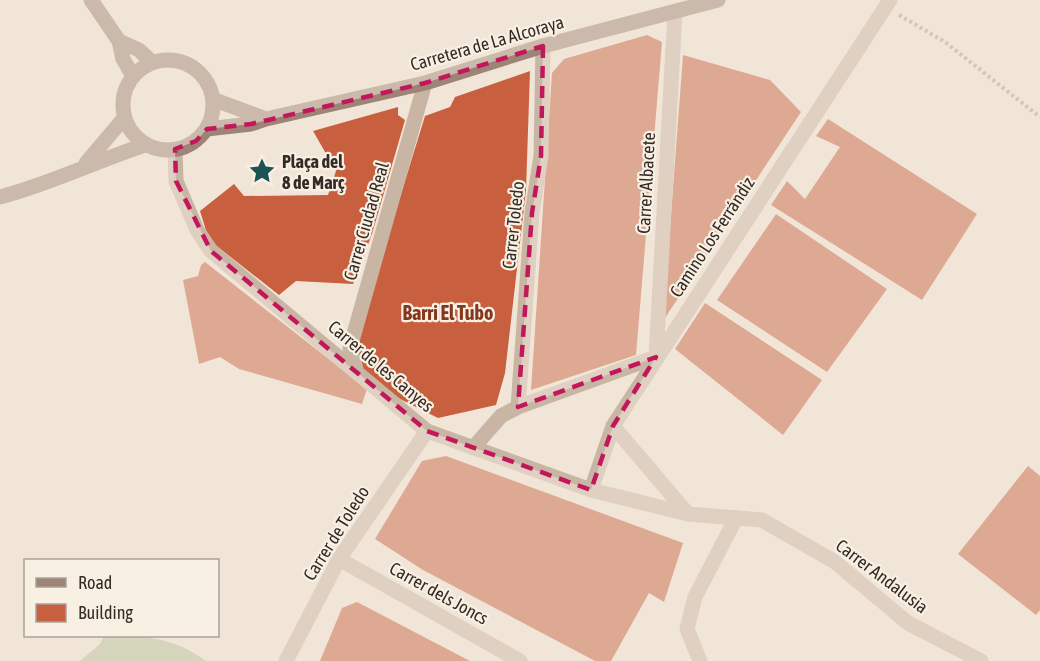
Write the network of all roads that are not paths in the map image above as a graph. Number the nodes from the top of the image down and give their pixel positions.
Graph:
1 (91, 0) edge
2 (718, 0) edge
3 (888, 4) edge
4 (675, 12) junction
5 (119, 41) junction
6 (543, 46) junction
7 (153, 63) junction
8 (134, 76) junction
9 (425, 83) junction
10 (215, 100) junction
11 (124, 118) junction
12 (266, 119) junction
13 (207, 129) junction
14 (145, 145) junction
15 (175, 149) junction
16 (84, 165) junction
17 (0, 197) edge
18 (656, 357) junction
19 (356, 369) junction
20 (518, 407) junction
21 (613, 426) junction
22 (427, 431) junction
23 (473, 448) junction
24 (591, 490) junction
25 (688, 514) junction
26 (736, 518) junction
27 (339, 559) junction
28 (286, 661) edge
29 (520, 661) edge
30 (700, 661) edge
31 (981, 661) edge

1 - 5 street
2 - 4 street, Carretera de La Alcoraya
3 - 18 street, Camino Los Ferrándiz
4 - 6 street, Carretera de La Alcoraya
4 - 18 street, Carrer Albacete
5 - 7 street
5 - 8 street
6 - 9 street, Carretera de La Alcoraya
6 - 20 street, Carrer Toledo
7 - 8 street
7 - 10 street
8 - 11 street
9 - 12 street, Carretera de La Alcoraya
9 - 19 street, Carrer Ciudad Real
10 - 12 street
10 - 13 street
11 - 14 street
11 - 16 street
12 - 13 street, Carretera de La Alcoraya
13 - 15 street
14 - 15 street
14 - 16 street
15 - 19 street, Carrer de les Canyes
16 - 17 street
18 - 20 street
18 - 21 street, Camino Los Ferrándiz
19 - 22 street, Carrer de les Canyes
20 - 23 street
21 - 24 street, Camino Los Ferrándiz
21 - 25 street
22 - 23 street, Carrer de les Canyes
22 - 27 street, Carrer de Toledo
23 - 24 street, Carrer de les Canyes
24 - 25 street, Carrer de les Canyes
25 - 26 street, Carrer Andalusia
26 - 30 street
26 - 31 street, Carrer Andalusia
27 - 28 street, Carrer de Toledo
27 - 29 street, Carrer dels Joncs

